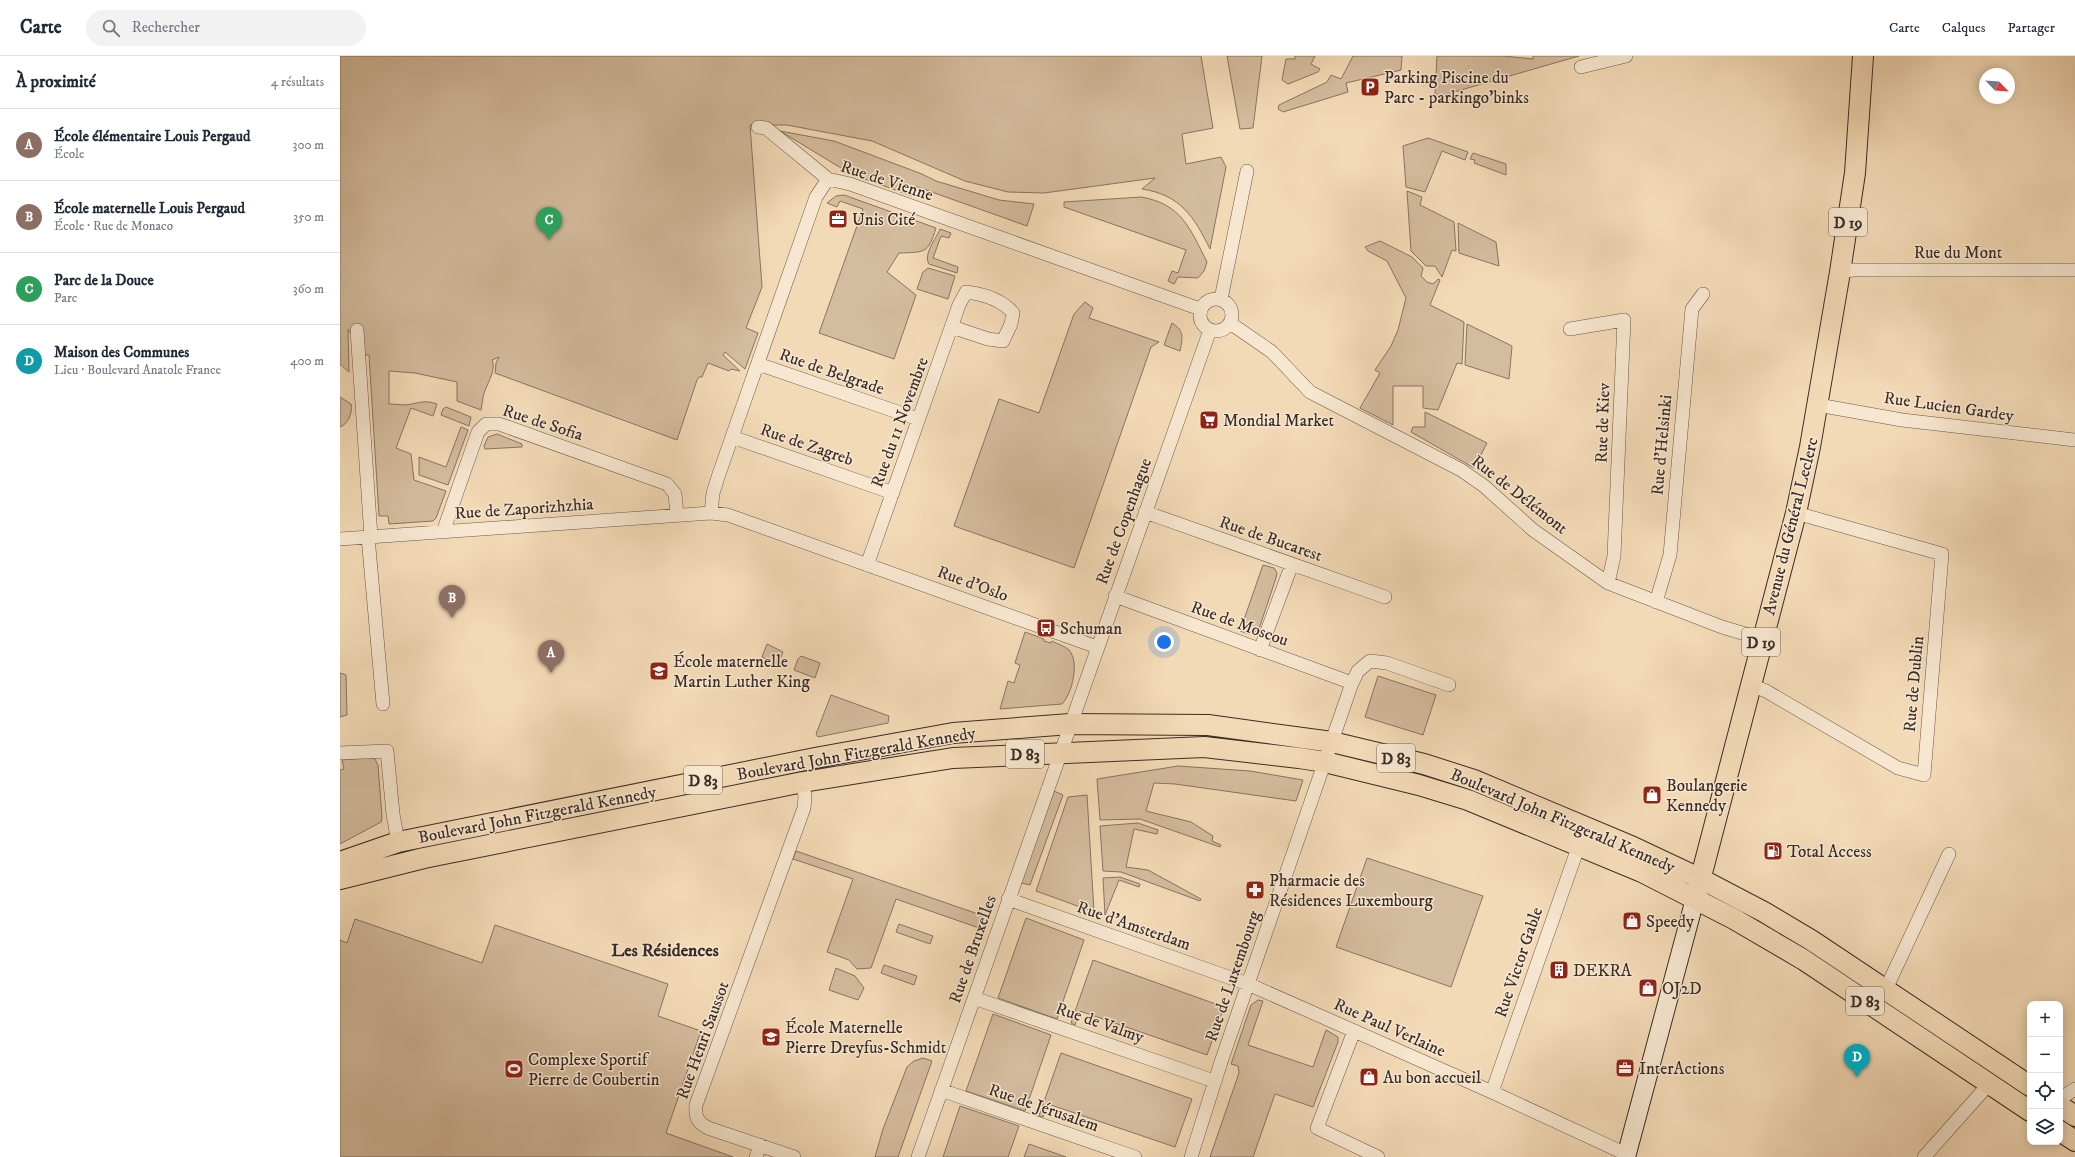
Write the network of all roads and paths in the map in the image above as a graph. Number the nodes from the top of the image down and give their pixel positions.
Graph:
1 (1626, 56) edge
2 (1863, 56) edge
3 (1581, 67) dead end
4 (758, 127) dead end
5 (1247, 171) dead end
6 (828, 179) junction
7 (2075, 270) edge
8 (1840, 272) junction
9 (1703, 294) dead end
10 (1221, 299) junction
11 (1200, 309) junction
12 (1230, 323) junction
13 (952, 327) junction
14 (1570, 329) dead end
15 (358, 330) dead end
16 (1210, 330) junction
17 (758, 364) junction
18 (1818, 405) junction
19 (918, 419) junction
20 (732, 437) junction
21 (2075, 440) edge
22 (893, 493) junction
23 (1145, 512) junction
24 (711, 513) junction
25 (1796, 513) junction
26 (677, 515) junction
27 (443, 532) junction
28 (370, 537) junction
29 (340, 540) edge
30 (1292, 564) junction
31 (867, 565) junction
32 (1608, 583) junction
33 (1116, 596) junction
34 (1385, 597) dead end
35 (1656, 602) junction
36 (1762, 639) junction
37 (1097, 647) junction
38 (1260, 650) junction
39 (1352, 683) junction
40 (1449, 685) dead end
41 (1751, 685) junction
42 (383, 704) dead end
43 (1070, 724) junction
44 (1332, 742) junction
45 (340, 753) edge
46 (1059, 753) junction
47 (1325, 762) junction
48 (803, 782) junction
49 (398, 842) junction
50 (1579, 845) junction
51 (1949, 854) dead end
52 (340, 862) edge
53 (340, 879) edge
54 (1701, 879) junction
55 (1008, 899) junction
56 (1695, 899) junction
57 (1248, 984) junction
58 (1885, 991) junction
59 (974, 998) junction
60 (1354, 1031) junction
61 (1214, 1081) junction
62 (1989, 1084) junction
63 (2027, 1084) edge
64 (2075, 1089) edge
65 (941, 1090) junction
66 (1492, 1092) junction
67 (2063, 1097) edge
68 (2063, 1108) edge
69 (2027, 1109) edge
70 (2075, 1116) edge
71 (2063, 1133) edge
72 (2075, 1141) edge
73 (758, 1151) edge
74 (1626, 1156) edge
75 (794, 1157) edge
76 (918, 1157) edge
77 (1135, 1157) edge
78 (1191, 1157) edge
79 (1378, 1157) edge
80 (1924, 1157) edge

1 - 3 street
2 - 8 main road, D 19
4 - 6 street
5 - 10 street
6 - 11 street, Rue de Vienne
6 - 17 street, Rue de Vienne
7 - 8 street, Rue du Mont
8 - 18 main road, D 19
9 - 35 street, Rue d'Helsinki
10 - 11 street
10 - 12 street
11 - 16 street
12 - 16 street
12 - 32 street, Rue de Délémont
13 - 13 street, Rue du 11 Novembre
13 - 19 street, Rue du 11 Novembre
14 - 32 street, Rue de Kiev
15 - 28 street
16 - 23 street, Rue de Copenhague
17 - 19 street, Rue de Belgrade
17 - 20 street, Rue de Vienne
18 - 21 street, Rue Lucien Gardey
18 - 25 main road, Avenue du Général Leclerc / D 19
19 - 22 street, Rue du 11 Novembre
20 - 22 street, Rue de Zagreb
20 - 24 street, Rue de Vienne
22 - 31 street, Rue du 11 Novembre
23 - 30 street, Rue de Bucarest
23 - 33 street, Rue de Copenhague
24 - 26 street, Rue de Zaporizhzhia
24 - 31 street, Rue d'Oslo
25 - 36 main road, Avenue du Général Leclerc / D 19
25 - 41 street, Rue de Dublin
26 - 27 street, Rue de Zaporizhzhia
26 - 27 street, Rue de Sofia
27 - 28 street, Rue de Zaporizhzhia
28 - 29 street, Rue de Zaporizhzhia
28 - 42 street
30 - 34 street, Rue de Bucarest
30 - 38 street
31 - 37 street, Rue d'Oslo
32 - 35 street, Rue de Délémont
33 - 37 street, Rue de Copenhague
33 - 38 street, Rue de Moscou
35 - 36 street, Rue de Délémont
36 - 41 main road, Avenue du Général Leclerc / D 19
37 - 43 street, Rue de Copenhague
38 - 39 street, Rue de Moscou
39 - 40 street
39 - 44 street
41 - 54 main road, Avenue du Général Leclerc / D 19
43 - 44 main road, Boulevard John Fitzgerald Kennedy / D 83
43 - 46 street, Rue de Bruxelles
43 - 49 main road, Boulevard John Fitzgerald Kennedy / D 83
44 - 47 street
44 - 54 main road, Boulevard John Fitzgerald Kennedy / D 83
45 - 49 street
46 - 47 main road, Boulevard John Fitzgerald Kennedy / D 83
46 - 48 main road, Boulevard John Fitzgerald Kennedy / D 83
46 - 55 street, Rue de Bruxelles
47 - 50 main road, Boulevard John Fitzgerald Kennedy / D 83
47 - 57 street, Rue de Luxembourg
48 - 53 main road, Boulevard John Fitzgerald Kennedy / D 83
48 - 73 street, Rue Henri Saussot
49 - 52 main road, Boulevard John Fitzgerald Kennedy / D 83
50 - 56 main road, Boulevard John Fitzgerald Kennedy / D 83
50 - 66 street, Rue Victor Gable
51 - 58 street
54 - 56 main road, D 19
54 - 58 main road, D 83
55 - 57 street, Rue d'Amsterdam
55 - 59 street, Rue de Bruxelles
56 - 62 main road, D 83
56 - 74 street
57 - 60 street, Rue Paul Verlaine
57 - 61 street, Rue de Luxembourg
58 - 63 main road, D 83
59 - 61 street, Rue de Valmy
59 - 65 street, Rue de Bruxelles
60 - 66 street, Rue Paul Verlaine
60 - 79 street
61 - 78 street, Rue de Luxembourg
62 - 69 main road, D 83
62 - 80 street
64 - 67 street
65 - 76 street, Rue de Bruxelles
65 - 77 street, Rue de Jérusalem
66 - 74 street, Rue Paul Verlaine
68 - 70 main road
71 - 72 main road
73 - 75 street, Rue Henri Saussot

